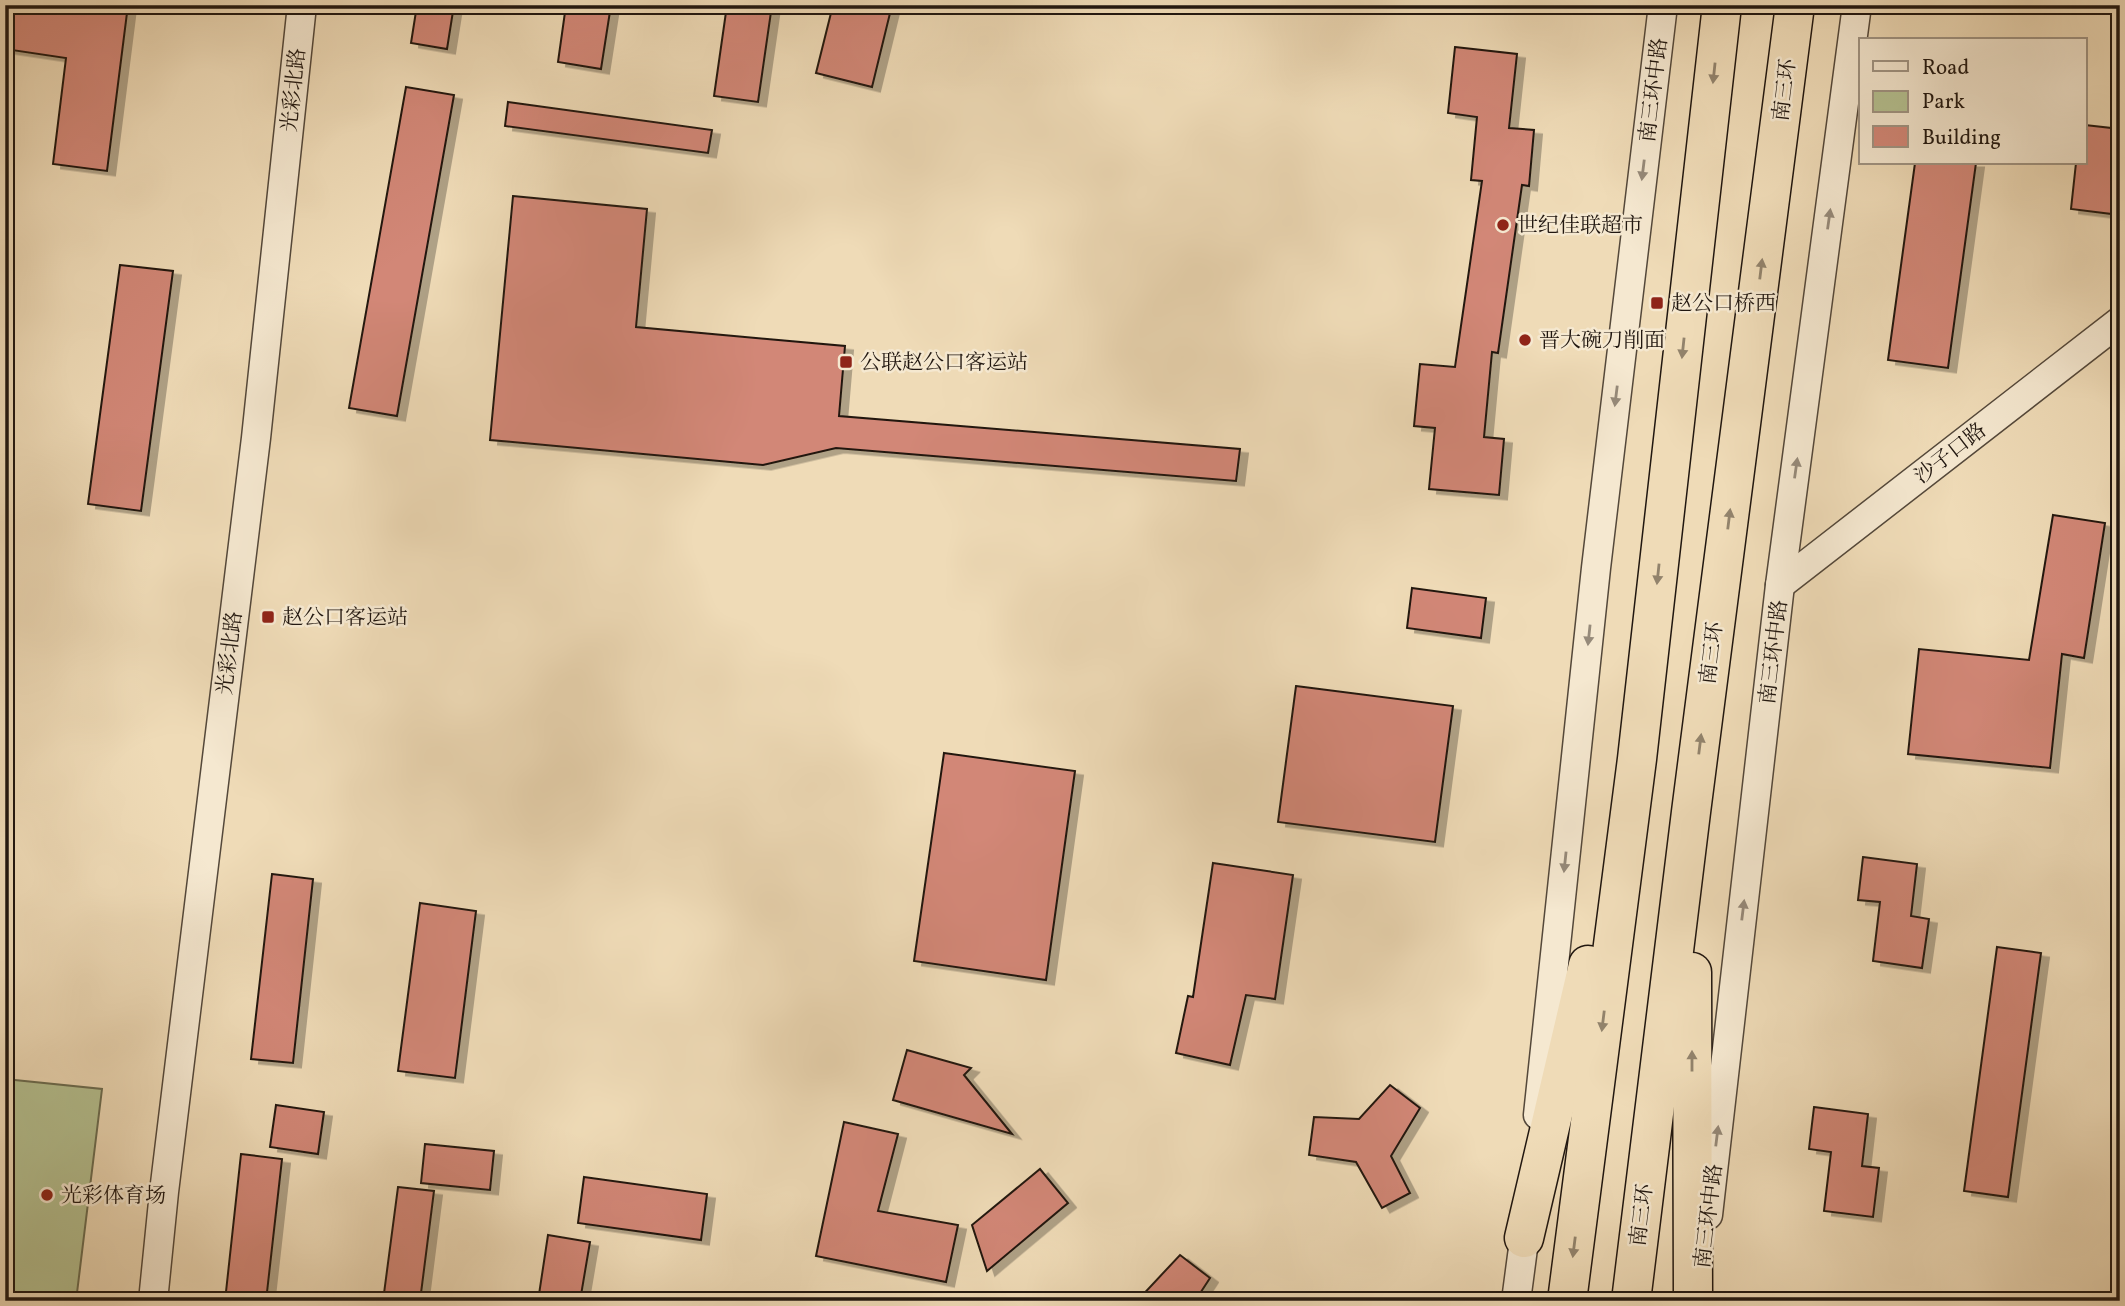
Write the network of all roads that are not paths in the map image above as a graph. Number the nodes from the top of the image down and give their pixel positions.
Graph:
1 (302, 5) edge
2 (1663, 5) edge
3 (1722, 5) edge
4 (1795, 5) edge
5 (1857, 5) edge
6 (2120, 321) edge
7 (1780, 585) junction
8 (1637, 759) junction
9 (1691, 812) junction
10 (1524, 1238) junction
11 (153, 1301) edge
12 (1516, 1301) edge
13 (1567, 1301) edge
14 (1631, 1301) edge
15 (1696, 1301) edge

1 - 11 street, 光彩北路
2 -> 10 street, 南三环中路
3 -> 8 highway
9 -> 4 highway, 南三环
7 -> 5 street, 南三环中路
6 - 7 street, 沙子口路
15 -> 7 street, 南三环中路
8 - 10 highway
8 -> 13 highway
9 - 14 highway, 南三环
15 -> 9 highway
10 - 12 street, 南三环中路

